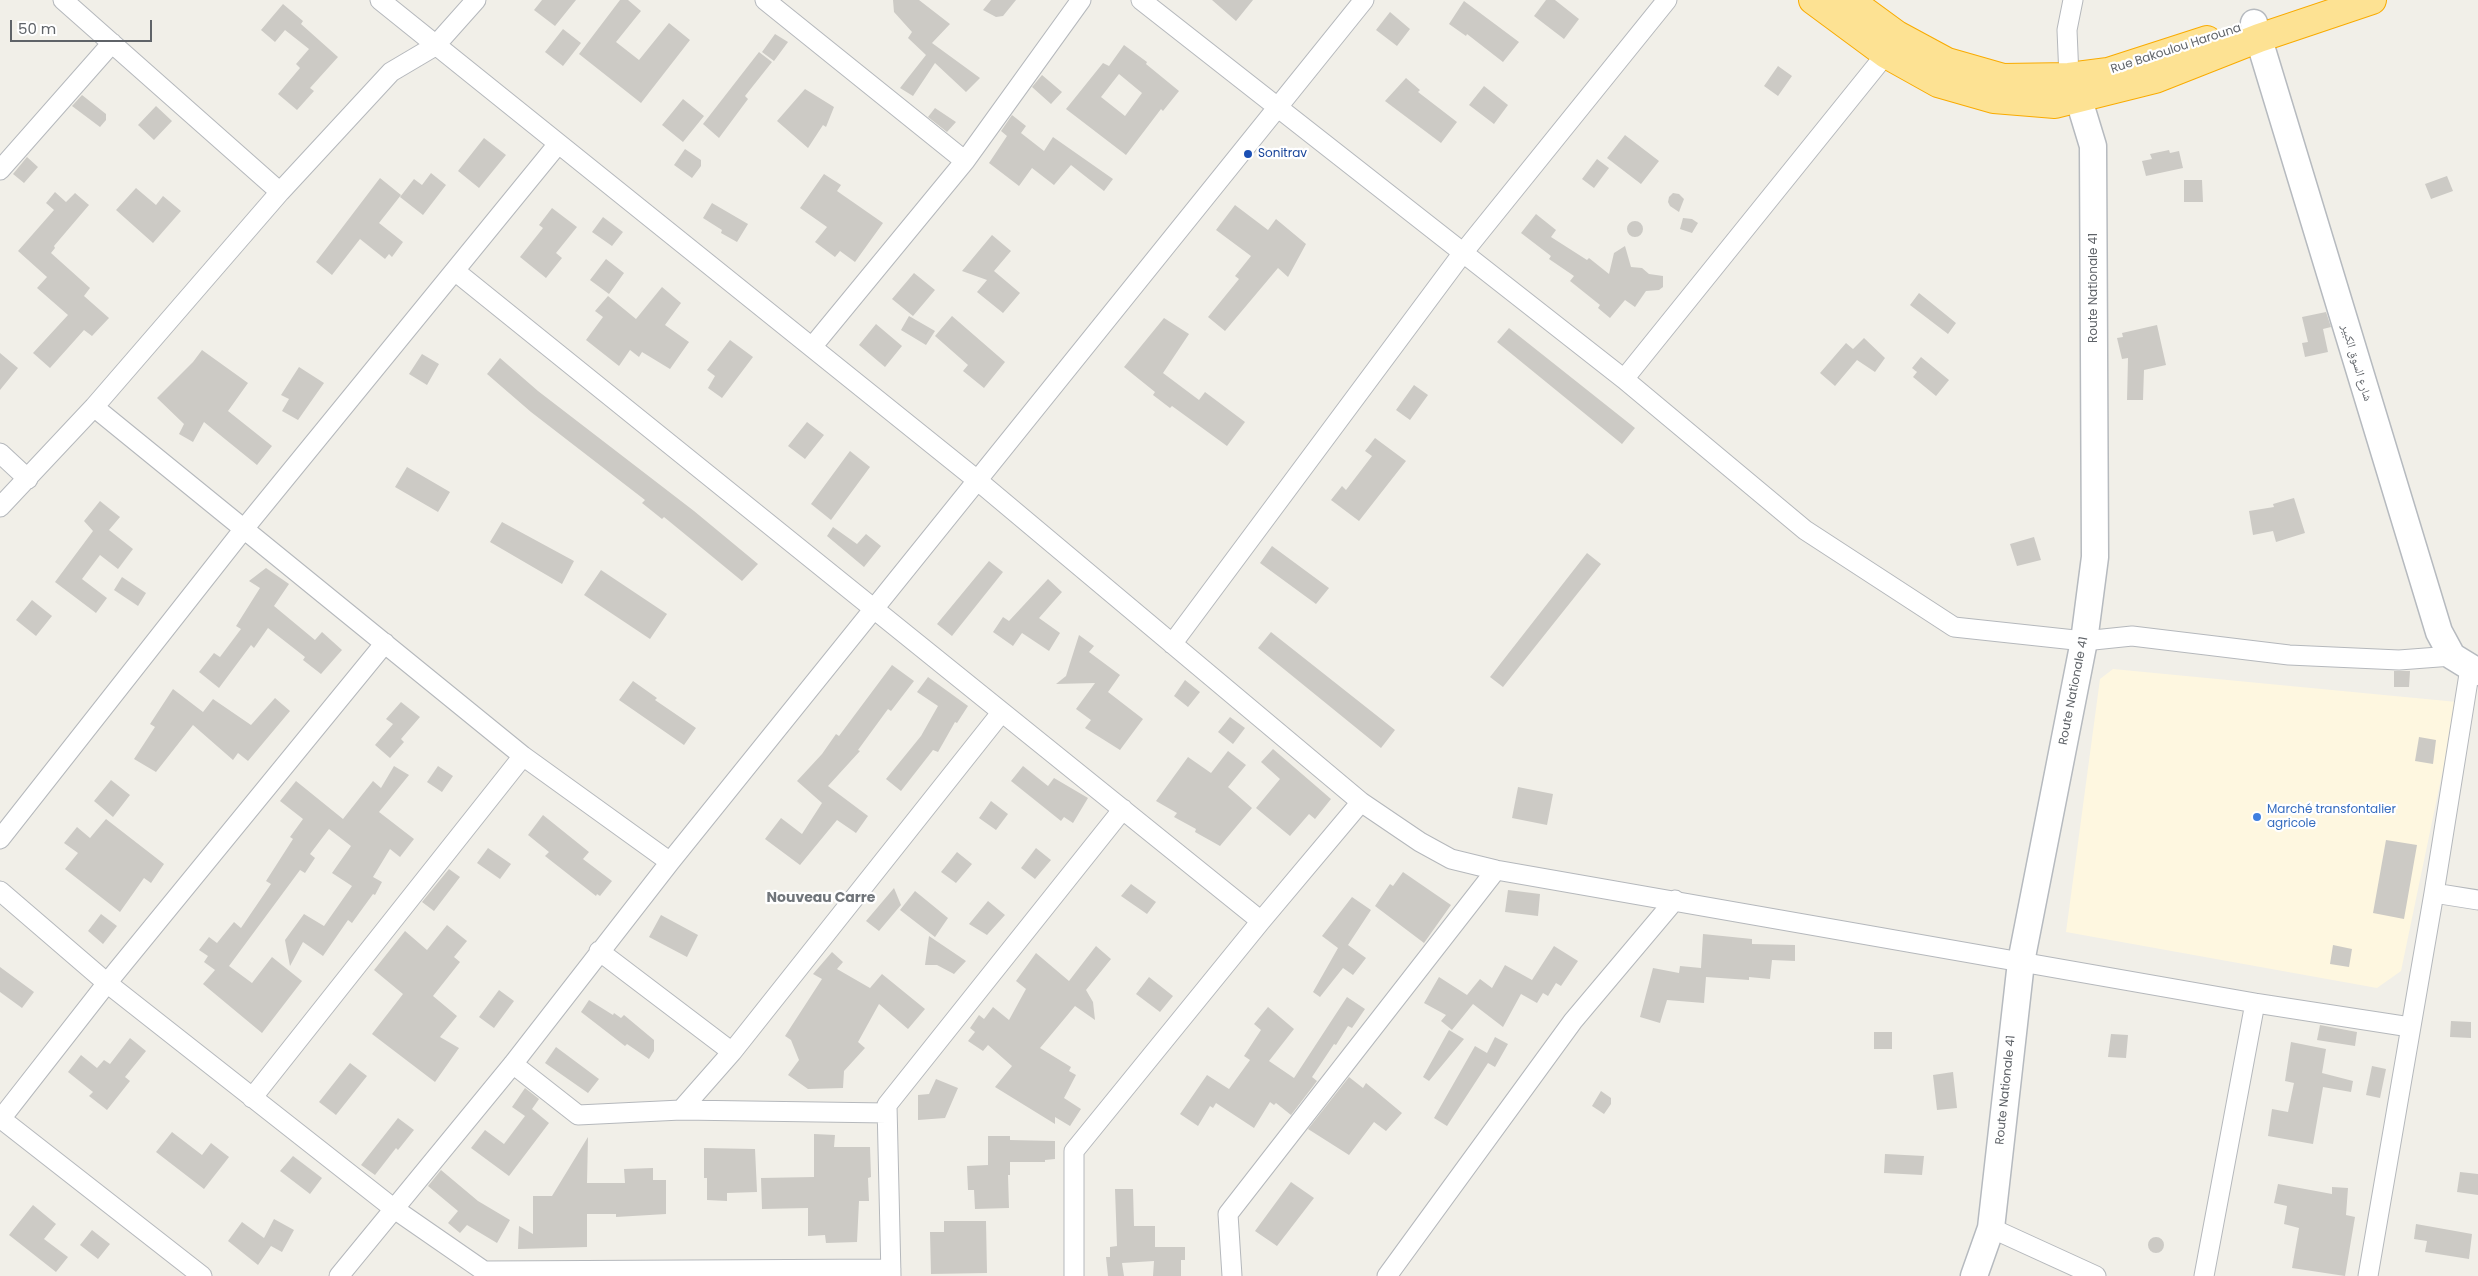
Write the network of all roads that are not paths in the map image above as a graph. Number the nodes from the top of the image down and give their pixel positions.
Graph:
1 (63, 0) edge
2 (380, 0) edge
3 (476, 0) edge
4 (765, 0) edge
5 (1081, 0) edge
6 (1141, 0) edge
7 (1364, 0) edge
8 (1667, 0) edge
9 (1813, 0) edge
10 (1849, 0) edge
11 (2073, 0) edge
12 (2315, 0) edge
13 (2354, 3) edge
14 (2257, 30) junction
15 (112, 43) junction
16 (434, 46) junction
17 (1886, 54) junction
18 (2074, 88) junction
19 (1278, 106) junction
20 (558, 144) junction
21 (965, 161) junction
22 (0, 170) edge
23 (280, 192) junction
24 (1462, 254) junction
25 (455, 271) junction
26 (812, 347) junction
27 (1624, 379) junction
28 (94, 408) junction
29 (0, 453) edge
30 (28, 479) junction
31 (977, 480) junction
32 (0, 507) edge
33 (242, 530) junction
34 (874, 610) junction
35 (2084, 641) junction
36 (385, 644) junction
37 (1172, 644) junction
38 (2467, 665) edge
39 (1001, 713) junction
40 (524, 756) junction
41 (1361, 802) junction
42 (1123, 809) junction
43 (0, 839) edge
44 (670, 862) junction
45 (1496, 870) junction
46 (0, 891) edge
47 (2434, 893) junction
48 (1675, 900) junction
49 (2478, 900) edge
50 (1261, 921) junction
51 (599, 951) junction
52 (2021, 962) junction
53 (107, 982) junction
54 (2255, 1003) junction
55 (2410, 1027) junction
56 (732, 1052) junction
57 (513, 1064) junction
58 (252, 1098) junction
59 (681, 1110) junction
60 (887, 1114) junction
61 (0, 1119) edge
62 (393, 1208) junction
63 (1991, 1228) junction
64 (891, 1272) edge
65 (202, 1276) edge
66 (338, 1276) edge
67 (1074, 1276) edge
68 (1232, 1276) edge
69 (1387, 1276) edge
70 (1974, 1276) edge
71 (2096, 1276) edge
72 (2204, 1276) edge
73 (2368, 1276) edge

1 - 15 street
2 - 16 street
3 - 16 street
4 - 21 street
5 - 21 street
6 - 19 street
7 - 19 street
8 - 24 street
9 - 17 highway, Rue Bakoulou Harouna
10 - 18 highway, Rue Bakoulou Harouna
11 - 18 street
12 - 14 highway
13 - 14 highway
14 - 18 highway, Rue Bakoulou Harouna
14 - 38 street, شارع السوق الكبير
15 - 22 street
15 - 23 street
16 - 20 street
16 - 23 street
17 - 18 highway, Rue Bakoulou Harouna
17 - 27 street
18 - 35 street, Route Nationale 41
19 - 24 street
19 - 31 street
20 - 25 street
20 - 26 street
21 - 26 street
23 - 28 street
24 - 27 street
24 - 37 street
25 - 33 street
25 - 34 street
26 - 31 street
27 - 35 street
28 - 30 street
28 - 33 street
29 - 30 street
30 - 32 street
31 - 34 street
31 - 37 street
33 - 36 street
33 - 43 street
34 - 39 street
34 - 44 street
35 - 38 street
35 - 52 street, Route Nationale 41
36 - 40 street
36 - 53 street
37 - 41 street
38 - 47 street
39 - 42 street
39 - 56 street
40 - 44 street
40 - 58 street
41 - 45 street
41 - 50 street
42 - 50 street
42 - 60 street
44 - 51 street
45 - 48 street
45 - 68 street
46 - 53 street
47 - 49 street
47 - 55 street
48 - 52 street
48 - 69 street
50 - 67 street
51 - 56 street
51 - 57 street
52 - 54 street
52 - 63 street, Route Nationale 41
53 - 58 street
53 - 61 street
54 - 55 street
54 - 72 street
55 - 73 street
56 - 59 street
57 - 59 street
57 - 62 street
58 - 62 street
59 - 60 street
60 - 64 street
61 - 65 street
62 - 64 street
62 - 66 street
63 - 70 street, Route Nationale 41
63 - 71 street

